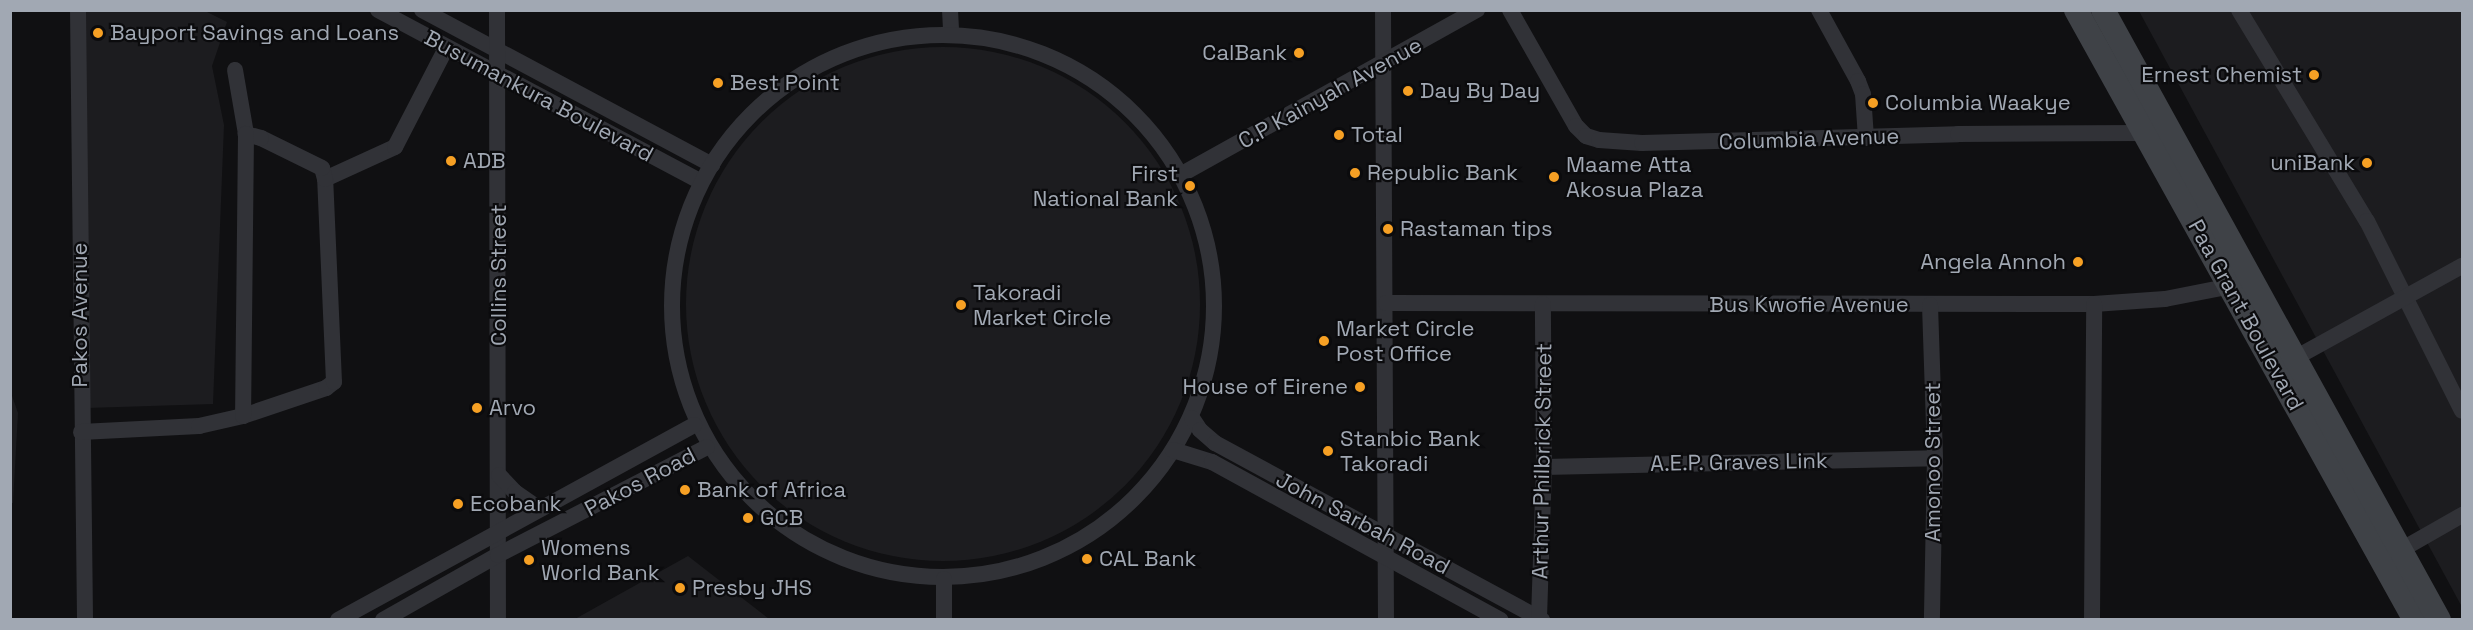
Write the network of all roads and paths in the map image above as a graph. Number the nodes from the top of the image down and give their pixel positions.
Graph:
1 (78, 10) edge
2 (378, 10) edge
3 (422, 10) edge
4 (497, 10) edge
5 (950, 10) edge
6 (1383, 10) edge
7 (1478, 10) edge
8 (1510, 10) edge
9 (1819, 10) edge
10 (2076, 10) edge
11 (2103, 10) edge
12 (2239, 10) edge
13 (951, 32) junction
14 (2105, 37) junction
15 (446, 48) junction
16 (499, 52) junction
17 (1381, 64) junction
18 (235, 70) dead end
19 (498, 76) junction
20 (2143, 133) junction
21 (246, 134) junction
22 (1866, 138) junction
23 (712, 165) junction
24 (1182, 174) junction
25 (325, 179) junction
26 (700, 182) junction
27 (2463, 266) edge
28 (2231, 286) junction
29 (2405, 297) junction
30 (1386, 303) junction
31 (1543, 304) junction
32 (2094, 304) junction
33 (1930, 305) junction
34 (2295, 358) junction
35 (2463, 411) edge
36 (243, 416) junction
37 (1192, 418) junction
38 (694, 425) junction
39 (81, 432) junction
40 (706, 447) junction
41 (1173, 450) junction
42 (1935, 458) junction
43 (1544, 467) junction
44 (499, 475) junction
45 (539, 509) junction
46 (2463, 515) edge
47 (498, 530) junction
48 (1385, 534) junction
49 (498, 555) junction
50 (2392, 555) junction
51 (1387, 558) junction
52 (944, 579) junction
53 (1540, 619) edge
54 (84, 620) edge
55 (338, 620) edge
56 (383, 620) edge
57 (498, 620) edge
58 (944, 620) edge
59 (1386, 620) edge
60 (1501, 620) edge
61 (1932, 620) edge
62 (2092, 620) edge
63 (2415, 620) edge
64 (2439, 620) edge

1 - 39 street, Pakos Avenue
2 - 15 street, Busumankura Boulevard
3 - 16 street, Busumankura Boulevard
4 - 16 street
5 - 13 street
6 - 17 street
7 - 17 street, C.P Kainyah Avenue
8 - 22 street, Columbia Avenue
9 - 22 street
10 - 14 main road, Paa Grant Boulevard
11 - 14 main road, Paa Grant Boulevard
12 - 29 street
13 - 23 street
13 - 24 street
14 - 20 main road, Paa Grant Boulevard
14 - 34 main road, Paa Grant Boulevard
15 - 19 street, Busumankura Boulevard
15 - 25 street
16 - 19 street, Collins Street
16 - 23 street, Busumankura Boulevard
17 - 24 street, C.P Kainyah Avenue
17 - 30 street
18 - 21 street
19 - 26 street, Busumankura Boulevard
19 - 44 street, Collins Street
20 - 22 street, Columbia Avenue
20 - 28 main road, Paa Grant Boulevard
21 - 25 street
21 - 36 street
23 - 26 street
24 - 37 street
25 - 36 street
26 - 38 street
27 - 29 street
28 - 32 street, Bus Kwofie Avenue
28 - 50 main road, Paa Grant Boulevard
29 - 34 street
29 - 35 street
30 - 31 street, Bus Kwofie Avenue
30 - 48 street
31 - 33 street, Bus Kwofie Avenue
31 - 43 street, Arthur Philbrick Street
32 - 33 street, Bus Kwofie Avenue
32 - 62 street
33 - 42 street, Amonoo Street
34 - 50 main road, Paa Grant Boulevard
36 - 39 street
37 - 41 street
37 - 48 street, John Sarbah Road
38 - 40 street
38 - 45 street, Pakos Road
39 - 54 street, Pakos Avenue
40 - 49 street, Pakos Road
40 - 52 street
41 - 51 street, John Sarbah Road
41 - 52 street
42 - 43 street, A.E.P. Graves Link
42 - 61 street, Amonoo Street
43 - 53 street, Arthur Philbrick Street
44 - 45 street
44 - 47 street, Collins Street
45 - 47 street, Pakos Road
46 - 50 street
47 - 49 street, Collins Street
47 - 55 street, Pakos Road
48 - 51 street
48 - 53 street, John Sarbah Road
49 - 56 street, Pakos Road
49 - 57 street, Collins Street
50 - 63 main road, Paa Grant Boulevard
50 - 64 main road, Paa Grant Boulevard
51 - 59 street
51 - 60 street, John Sarbah Road
52 - 58 street

